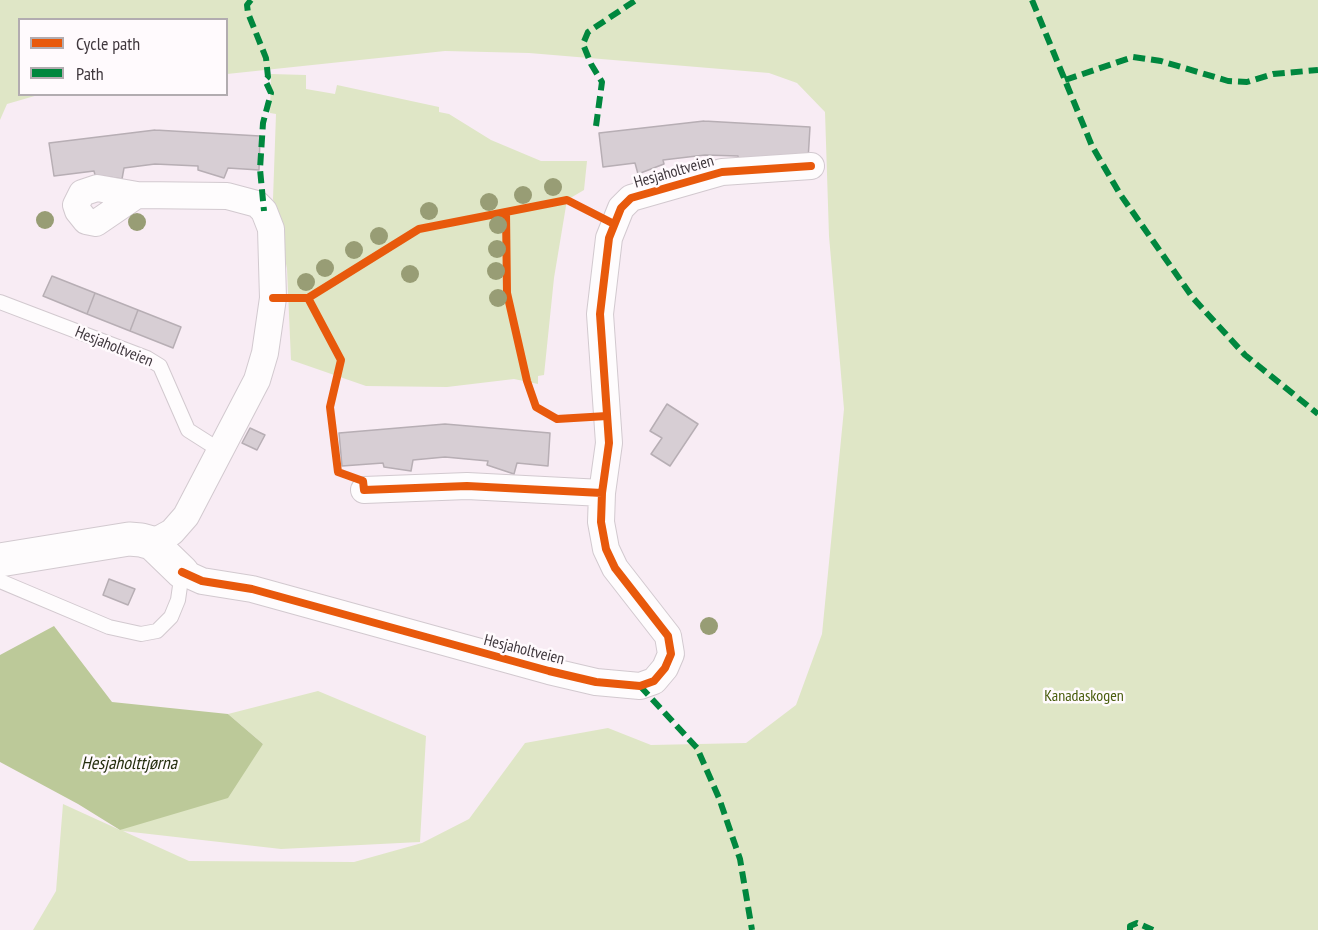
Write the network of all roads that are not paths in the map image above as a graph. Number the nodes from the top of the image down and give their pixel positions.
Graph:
1 (811, 166) dead end
2 (137, 195) dead end
3 (0, 302) edge
4 (221, 451) junction
5 (364, 490) dead end
6 (602, 493) junction
7 (152, 543) junction
8 (0, 560) edge
9 (192, 576) junction
10 (0, 581) edge

1 - 6 street, Hesjaholtveien
2 - 4 street
3 - 4 lane, Hesjaholtveien
4 - 7 street
5 - 6 street
6 - 9 street, Hesjaholtveien
7 - 8 main road
7 - 9 main road
9 - 10 lane

